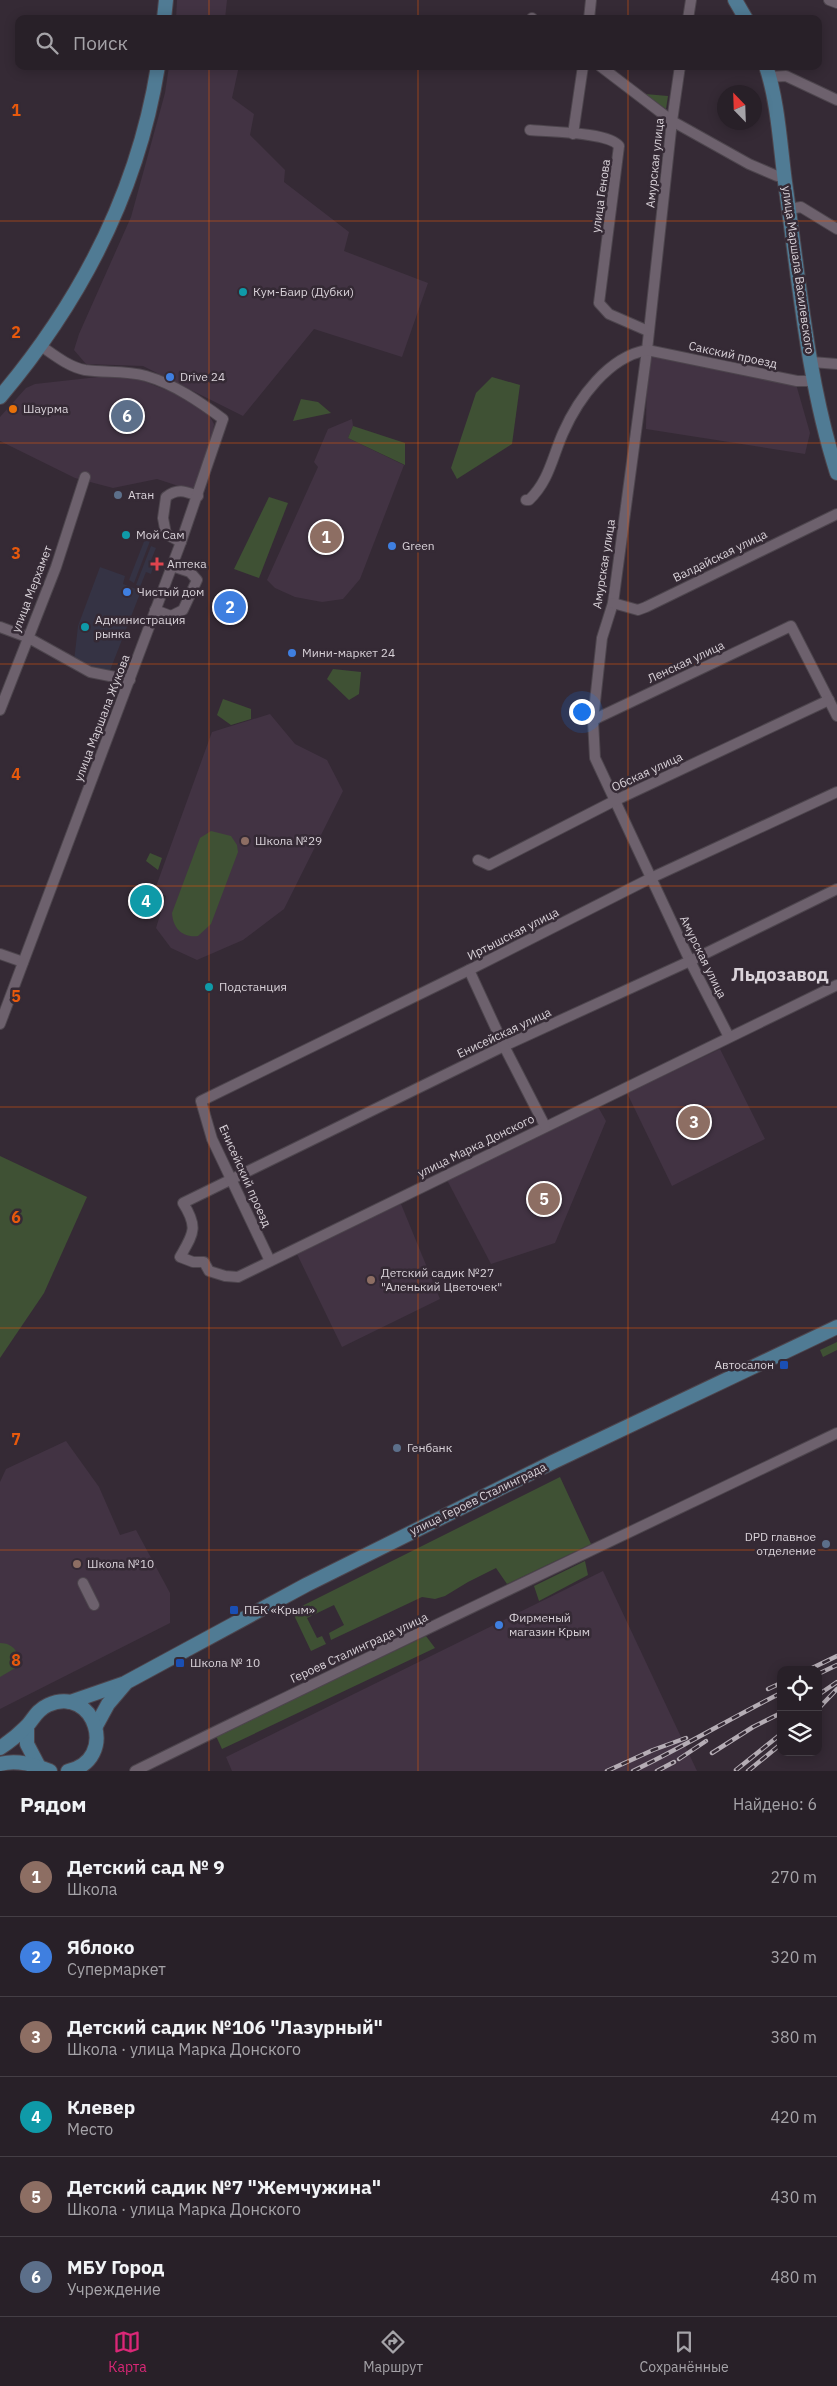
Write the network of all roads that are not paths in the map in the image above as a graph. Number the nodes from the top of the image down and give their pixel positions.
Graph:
1 (166, 0) edge
2 (591, 0) edge
3 (691, 0) edge
4 (735, 0) edge
5 (164, 15) edge
6 (589, 15) edge
7 (689, 15) edge
8 (744, 15) edge
9 (157, 70) edge
10 (582, 70) edge
11 (605, 70) edge
12 (679, 70) edge
13 (767, 72) edge
14 (837, 100) edge
15 (672, 121) junction
16 (530, 130) dead end
17 (573, 134) junction
18 (784, 175) junction
19 (789, 209) junction
20 (837, 229) edge
21 (648, 331) junction
22 (41, 346) junction
23 (647, 350) junction
24 (812, 362) junction
25 (837, 364) edge
26 (814, 381) junction
27 (0, 397) edge
28 (837, 473) edge
29 (85, 477) dead end
30 (198, 496) junction
31 (526, 500) dead end
32 (837, 514) edge
33 (181, 542) junction
34 (172, 566) junction
35 (613, 603) junction
36 (155, 610) junction
37 (0, 628) edge
38 (27, 637) junction
39 (130, 680) junction
40 (829, 700) junction
41 (0, 710) edge
42 (837, 716) edge
43 (592, 720) junction
44 (837, 792) edge
45 (614, 801) junction
46 (478, 860) dead end
47 (653, 877) junction
48 (837, 890) edge
49 (0, 954) edge
50 (690, 961) junction
51 (23, 962) junction
52 (469, 970) junction
53 (837, 985) edge
54 (0, 1024) edge
55 (729, 1037) junction
56 (504, 1046) junction
57 (201, 1101) joint
58 (545, 1126) junction
59 (231, 1181) junction
60 (183, 1203) joint
61 (270, 1261) junction
62 (837, 1328) edge
63 (837, 1432) edge
64 (83, 1583) dead end
65 (94, 1605) dead end
66 (126, 1683) junction
67 (70, 1702) junction
68 (27, 1726) junction
69 (96, 1726) junction
70 (0, 1748) edge
71 (0, 1764) edge
72 (44, 1768) edge
73 (76, 1770) edge
74 (135, 1771) edge

1 - 5 main road
2 - 6 street
3 - 7 street
4 - 8 main road
9 - 22 main road
10 - 17 street
11 - 15 street
12 - 15 street, Амурская улица
13 - 14 street
13 - 18 main road, улица Маршала Василевского
15 - 18 street
15 - 21 street, Амурская улица
16 - 17 street, улица Генова
17 - 21 street, улица Генова
18 - 19 main road, улица Маршала Василевского
19 - 20 street
19 - 24 main road, улица Маршала Василевского
21 - 23 street, Амурская улица
22 - 27 main road
22 - 30 street, улица Маршала Жукова
23 - 26 street, Сакский проезд
23 - 31 street
23 - 35 street, Амурская улица
24 - 25 street
24 - 26 main road, улица Маршала Василевского
26 - 28 main road, улица Маршала Василевского
29 - 38 street, улица Мерхамет
30 - 33 street, улица Маршала Жукова
30 - 33 street
32 - 35 street, Валдайская улица
33 - 34 street, улица Маршала Жукова
34 - 36 street, улица Маршала Жукова
34 - 36 street
35 - 43 street, Амурская улица
36 - 39 street, улица Маршала Жукова
37 - 38 street
38 - 39 street
38 - 41 street, улица Мерхамет
39 - 51 street, улица Маршала Жукова
40 - 42 street
40 - 43 street, Ленская улица
40 - 45 street, Обская улица
43 - 45 street, Амурская улица
44 - 47 street, Иртышская улица
45 - 46 street, Обская улица
45 - 47 street, Амурская улица
47 - 50 street, Амурская улица
47 - 52 street, Иртышская улица
48 - 50 street, Енисейская улица
49 - 51 street
50 - 55 street, Амурская улица
50 - 56 street, Енисейская улица
51 - 54 street, улица Маршала Жукова
52 - 56 street
52 - 57 street, Иртышская улица
53 - 55 street, улица Марка Донского
55 - 58 street, улица Марка Донского
56 - 58 street
56 - 59 street, Енисейская улица
57 - 59 street, Енисейский проезд
58 - 61 street, улица Марка Донского
59 - 60 street, Енисейская улица
59 - 61 street, Енисейский проезд
60 - 61 street, улица Марка Донского
62 - 66 main road, улица Героев Сталинграда
63 - 74 street, Героев Сталинграда улица
64 - 65 street
66 - 67 main road, улица Героев Сталинграда
66 - 69 main road, улица Героев Сталинграда
67 - 68 main road, улица Героев Сталинграда
67 - 69 main road
68 - 70 main road, улица Героев Сталинграда
68 - 72 main road
69 - 73 main road
71 - 72 main road

